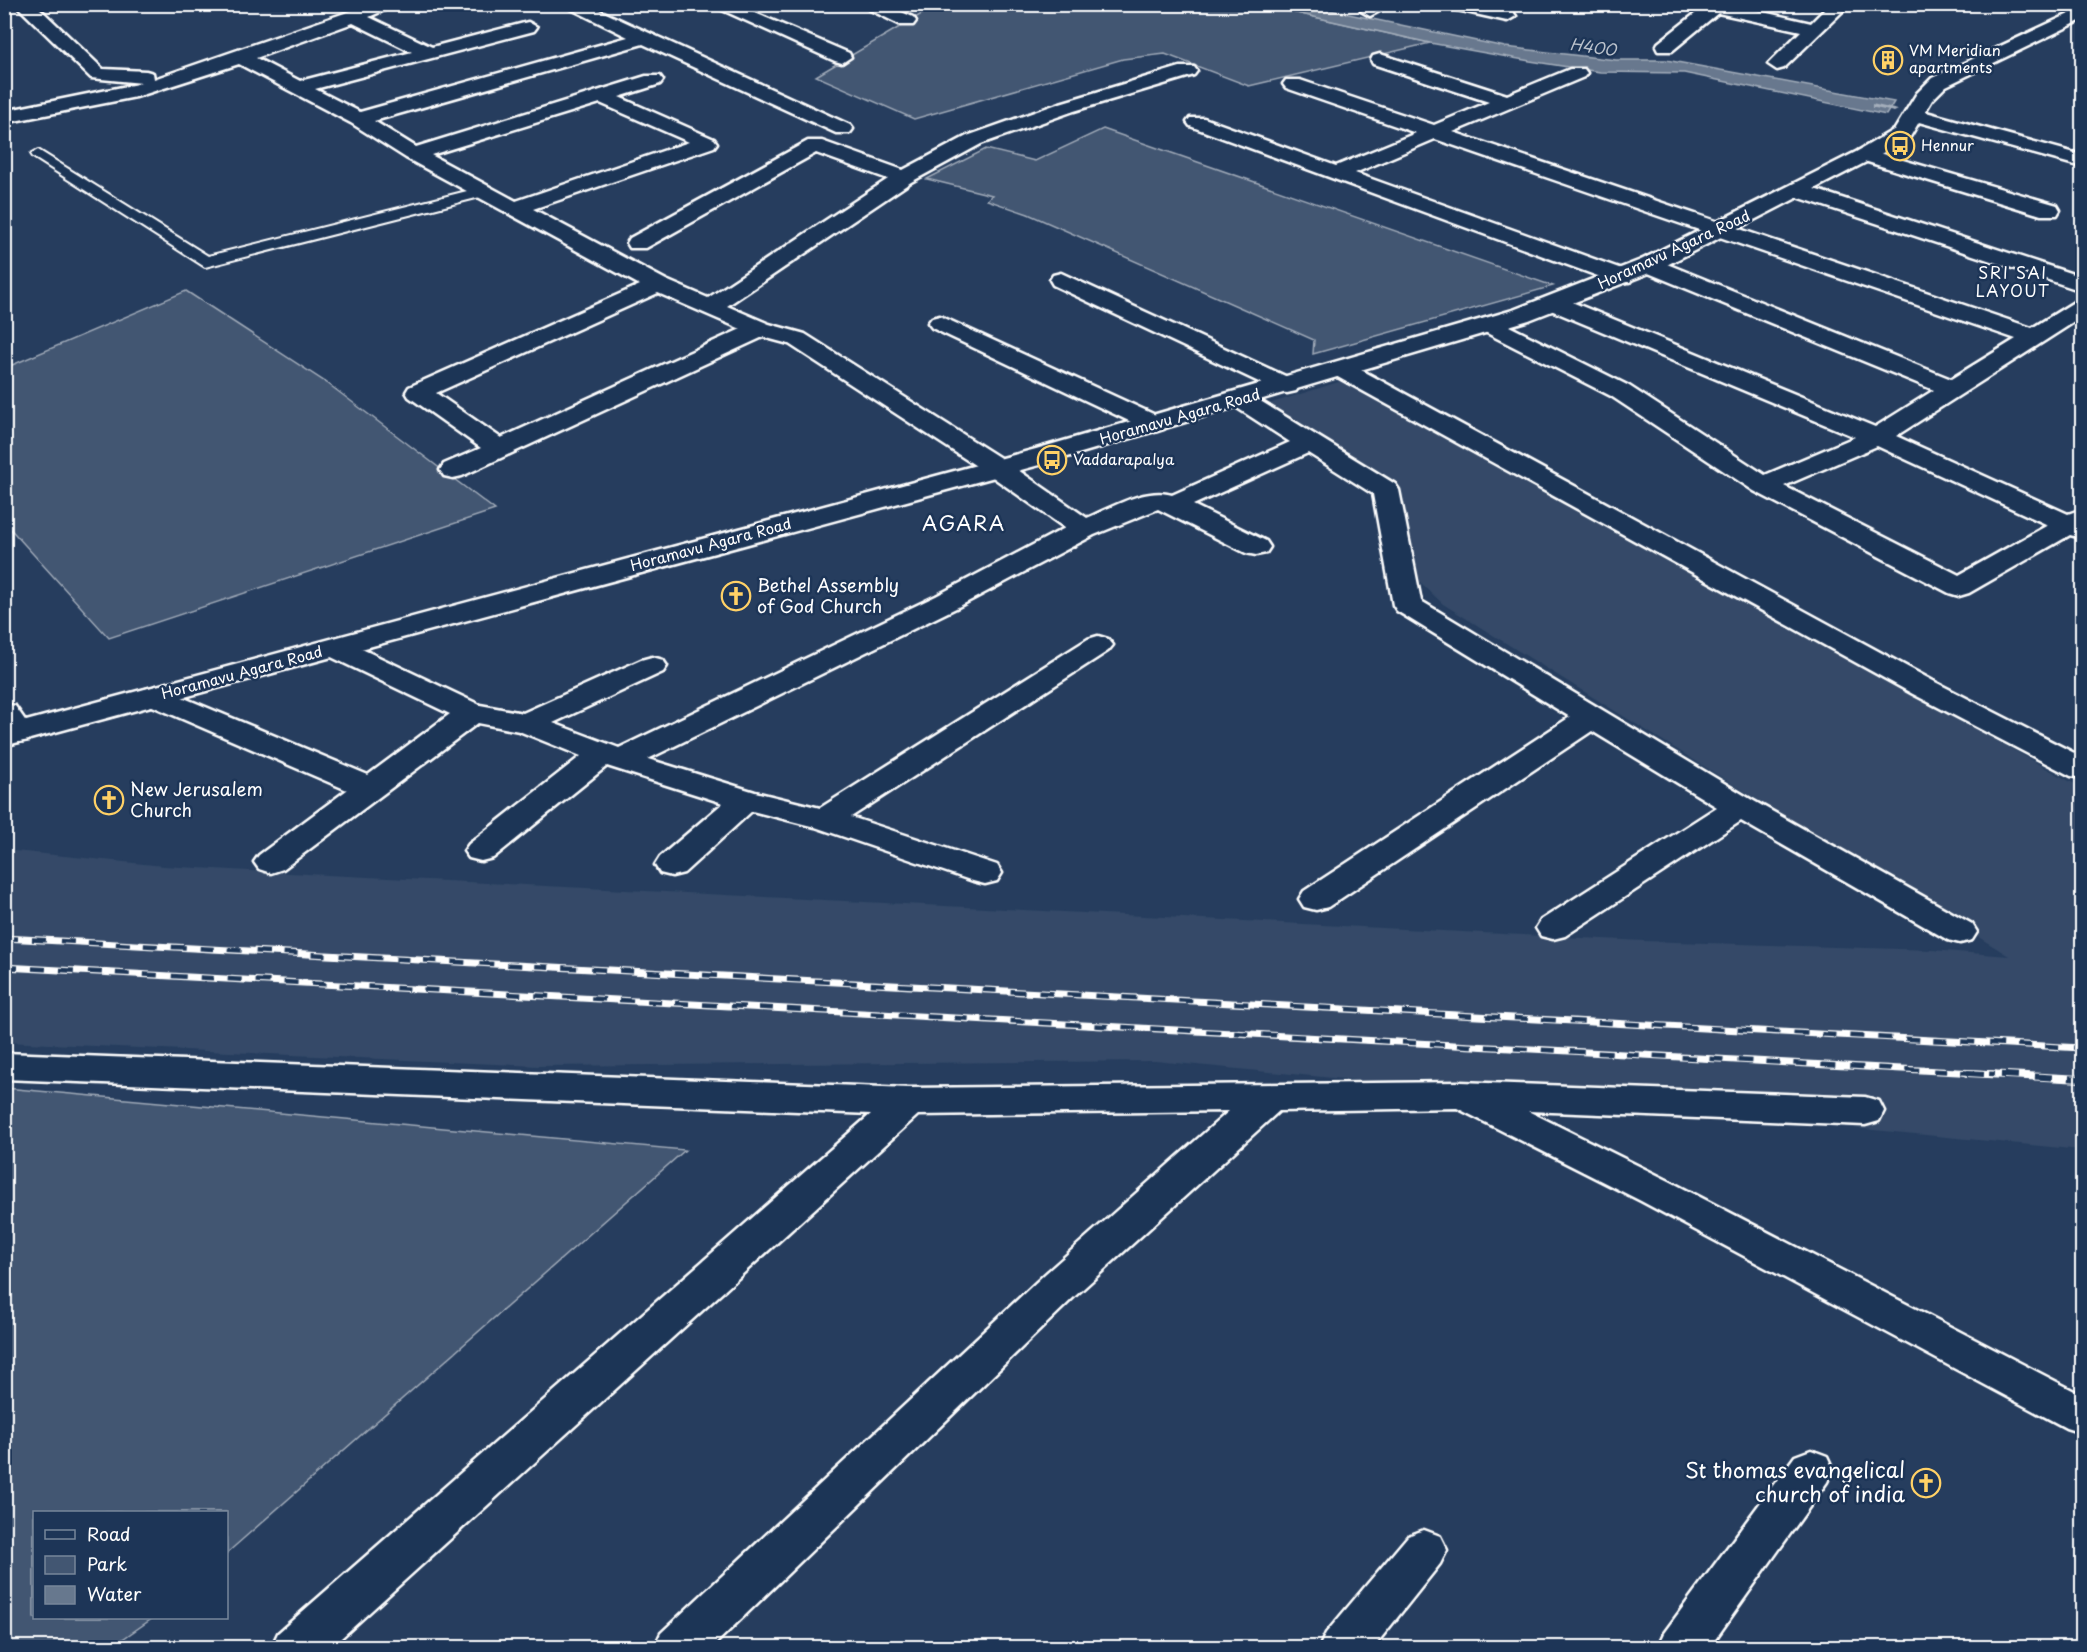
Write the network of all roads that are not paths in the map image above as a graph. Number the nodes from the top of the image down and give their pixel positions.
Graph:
1 (24, 4) edge
2 (390, 4) edge
3 (570, 4) edge
4 (718, 4) edge
5 (867, 4) edge
6 (1454, 4) edge
7 (1841, 4) edge
8 (1711, 5) edge
9 (2082, 13) edge
10 (1507, 16) dead end
11 (355, 17) junction
12 (907, 21) dead end
13 (528, 27) dead end
14 (1815, 29) junction
15 (642, 39) junction
16 (1665, 47) dead end
17 (430, 52) junction
18 (241, 57) junction
19 (842, 57) dead end
20 (1380, 60) dead end
21 (1776, 64) dead end
22 (1187, 71) dead end
23 (1576, 73) dead end
24 (183, 76) junction
25 (653, 80) dead end
26 (481, 84) junction
27 (1293, 84) dead end
28 (298, 87) junction
29 (601, 96) junction
30 (1508, 102) junction
31 (545, 113) junction
32 (1915, 115) junction
33 (4, 117) edge
34 (358, 119) junction
35 (1197, 122) dead end
36 (843, 129) dead end
37 (1433, 132) junction
38 (38, 154) dead end
39 (413, 154) junction
40 (1865, 155) junction
41 (2082, 161) edge
42 (1336, 173) junction
43 (904, 178) junction
44 (1800, 190) junction
45 (483, 192) junction
46 (516, 208) junction
47 (2049, 210) dead end
48 (1720, 231) junction
49 (638, 243) dead end
50 (1649, 265) junction
51 (1622, 277) junction
52 (1061, 280) dead end
53 (2082, 284) edge
54 (658, 285) junction
55 (1554, 303) junction
56 (2082, 307) edge
57 (708, 308) junction
58 (940, 323) dead end
59 (2057, 323) junction
60 (1489, 325) junction
61 (761, 329) junction
62 (2082, 331) edge
63 (2034, 337) junction
64 (1343, 370) junction
65 (1287, 386) junction
66 (1952, 388) junction
67 (1240, 399) junction
68 (1155, 424) junction
69 (1877, 436) junction
70 (1311, 442) junction
71 (500, 449) junction
72 (996, 467) junction
73 (453, 470) dead end
74 (1763, 485) junction
75 (1171, 505) junction
76 (2078, 523) edge
77 (1084, 529) junction
78 (1256, 547) dead end
79 (1098, 645) dead end
80 (336, 648) junction
81 (652, 666) dead end
82 (153, 696) junction
83 (472, 713) junction
84 (1593, 716) junction
85 (527, 723) junction
86 (9, 728) edge
87 (612, 757) junction
88 (2082, 769) edge
89 (371, 788) junction
90 (746, 800) junction
91 (1740, 807) junction
92 (825, 819) junction
93 (481, 851) dead end
94 (272, 862) dead end
95 (672, 865) dead end
96 (985, 873) dead end
97 (1316, 899) dead end
98 (1553, 928) dead end
99 (1960, 932) dead end
100 (4, 1066) edge
101 (1460, 1095) junction
102 (1269, 1098) junction
103 (909, 1102) junction
104 (1865, 1111) dead end
105 (2082, 1415) edge
106 (1811, 1469) dead end
107 (1424, 1550) dead end
108 (295, 1647) edge
109 (678, 1647) edge
110 (1343, 1647) edge
111 (1680, 1647) edge

1 - 24 street
2 - 11 street
3 - 15 street
4 - 19 street
5 - 12 street
6 - 10 street
7 - 14 street
8 - 14 street
8 - 16 street
9 - 32 street, Horamavu Agara Road
11 - 17 street
11 - 18 street
13 - 17 street
14 - 21 street
15 - 26 street
15 - 36 street
17 - 28 street
18 - 24 street
18 - 28 street
20 - 30 street
22 - 43 street
23 - 30 street
24 - 33 street
25 - 29 street
26 - 31 street
26 - 34 street
27 - 37 street
28 - 34 street
29 - 31 street
29 - 46 street
30 - 37 street
31 - 39 street
32 - 40 street, Horamavu Agara Road
32 - 41 street
34 - 39 street
35 - 42 street
37 - 42 street
37 - 48 street
38 - 45 lane
39 - 45 street
40 - 44 street, Horamavu Agara Road
40 - 47 street
42 - 51 street
43 - 49 street
43 - 57 street
44 - 48 street, Horamavu Agara Road
44 - 53 street
45 - 46 street
46 - 54 street
48 - 50 street, Horamavu Agara Road
48 - 63 street
50 - 51 street, Horamavu Agara Road
50 - 66 street
51 - 55 street, Horamavu Agara Road
52 - 65 street
54 - 57 street
54 - 71 street
55 - 60 street, Horamavu Agara Road
55 - 69 street
56 - 59 street
57 - 61 street
58 - 68 street
59 - 62 street
59 - 63 street
60 - 64 street, Horamavu Agara Road
60 - 74 street
61 - 71 street
61 - 72 street
63 - 66 street
64 - 65 street, Horamavu Agara Road
64 - 88 street
65 - 67 street, Horamavu Agara Road
66 - 69 street
67 - 68 street, Horamavu Agara Road
67 - 70 street
68 - 72 street, Horamavu Agara Road
69 - 74 street
69 - 76 street
70 - 75 street
70 - 84 street
71 - 73 street
72 - 77 street
72 - 80 street, Horamavu Agara Road
74 - 76 street
75 - 77 street
75 - 78 street
77 - 87 street
79 - 92 street
80 - 82 street, Horamavu Agara Road
80 - 83 street
81 - 85 street
82 - 86 street, Horamavu Agara Road
82 - 89 street
83 - 85 street
83 - 89 street
84 - 91 street
84 - 97 street
85 - 87 street
87 - 90 street
87 - 93 street
89 - 94 street
90 - 92 street
90 - 95 street
91 - 98 street
91 - 99 street
92 - 96 street
100 - 103 street
101 - 102 street
101 - 104 street
101 - 105 street
102 - 103 street
102 - 109 street
103 - 108 street
106 - 111 street
107 - 110 street

